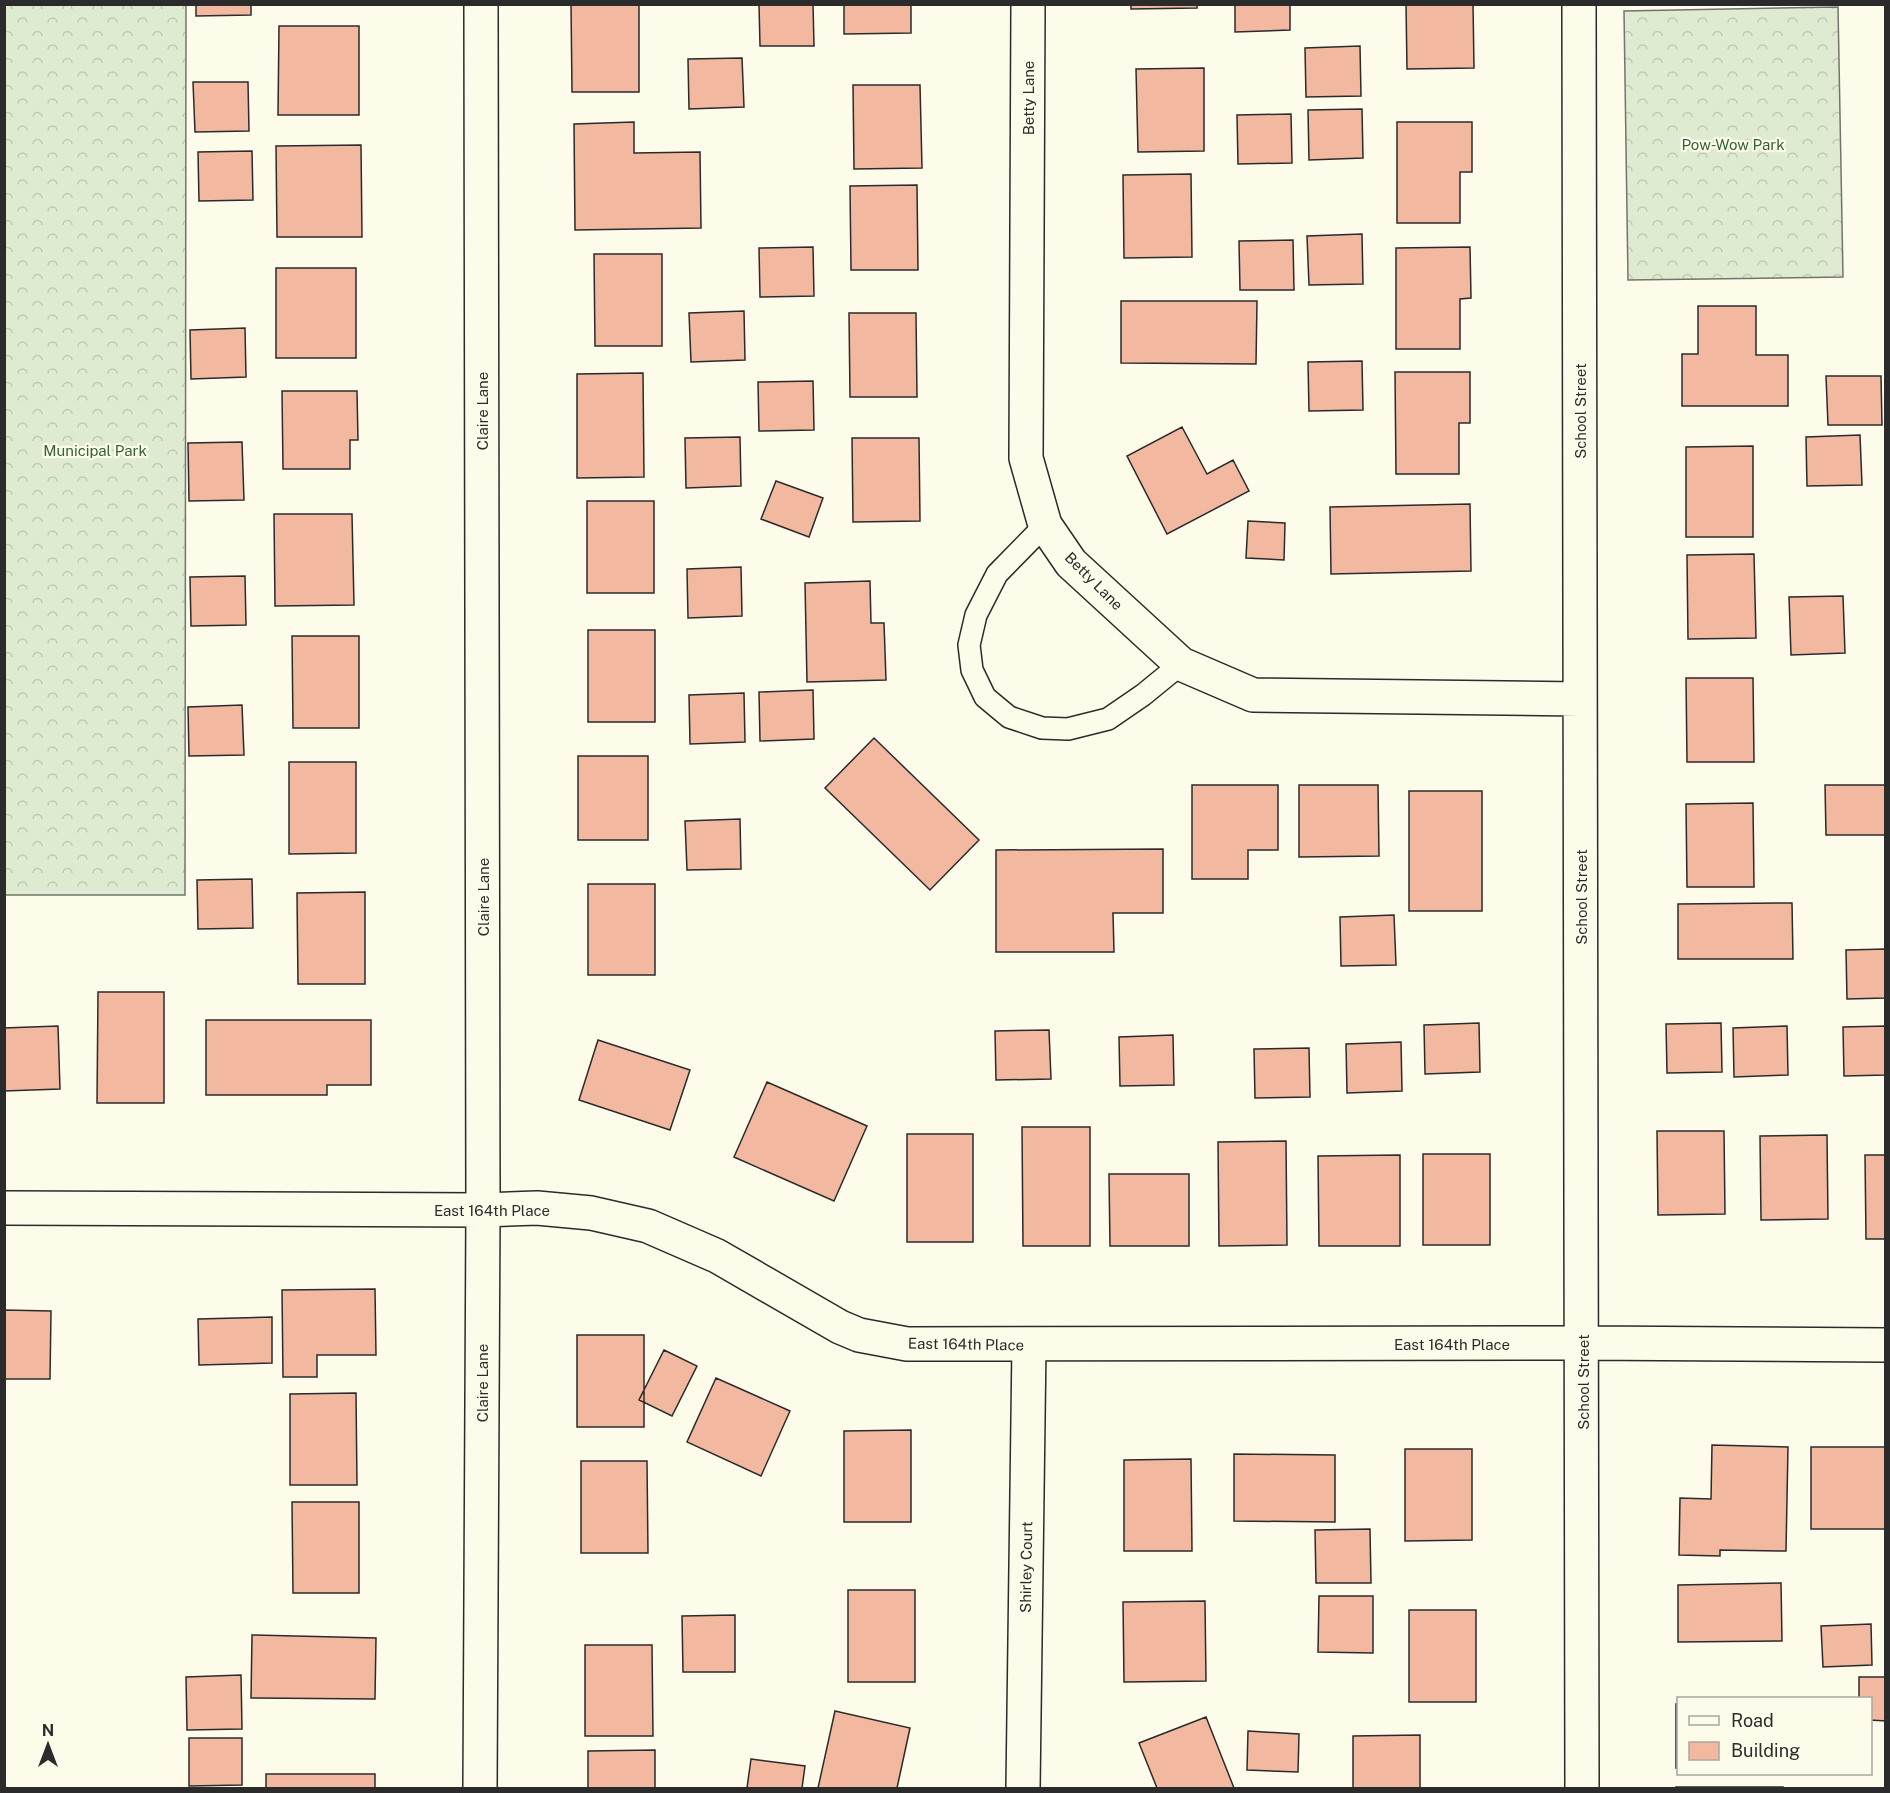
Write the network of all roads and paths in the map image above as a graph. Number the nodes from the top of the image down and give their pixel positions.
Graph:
1 (481, 4) edge
2 (1028, 4) edge
3 (1580, 4) edge
4 (1045, 525) junction
5 (1181, 664) junction
6 (1580, 699) junction
7 (4, 1208) edge
8 (483, 1210) junction
9 (1583, 1343) junction
10 (1029, 1345) junction
11 (1886, 1345) edge
12 (480, 1788) edge
13 (1023, 1788) edge
14 (1582, 1788) edge

1 - 8 street, Claire Lane
2 - 4 street, Betty Lane
3 - 6 street, School Street
4 - 5 street, Betty Lane
4 - 5 lane
5 - 6 street, Betty Lane
6 - 9 street, School Street
7 - 8 street, East 164th Place
8 - 10 street, East 164th Place
8 - 12 street, Claire Lane
9 - 10 street, East 164th Place
9 - 11 street, East 164th Place
9 - 14 street, School Street
10 - 13 street, Shirley Court

